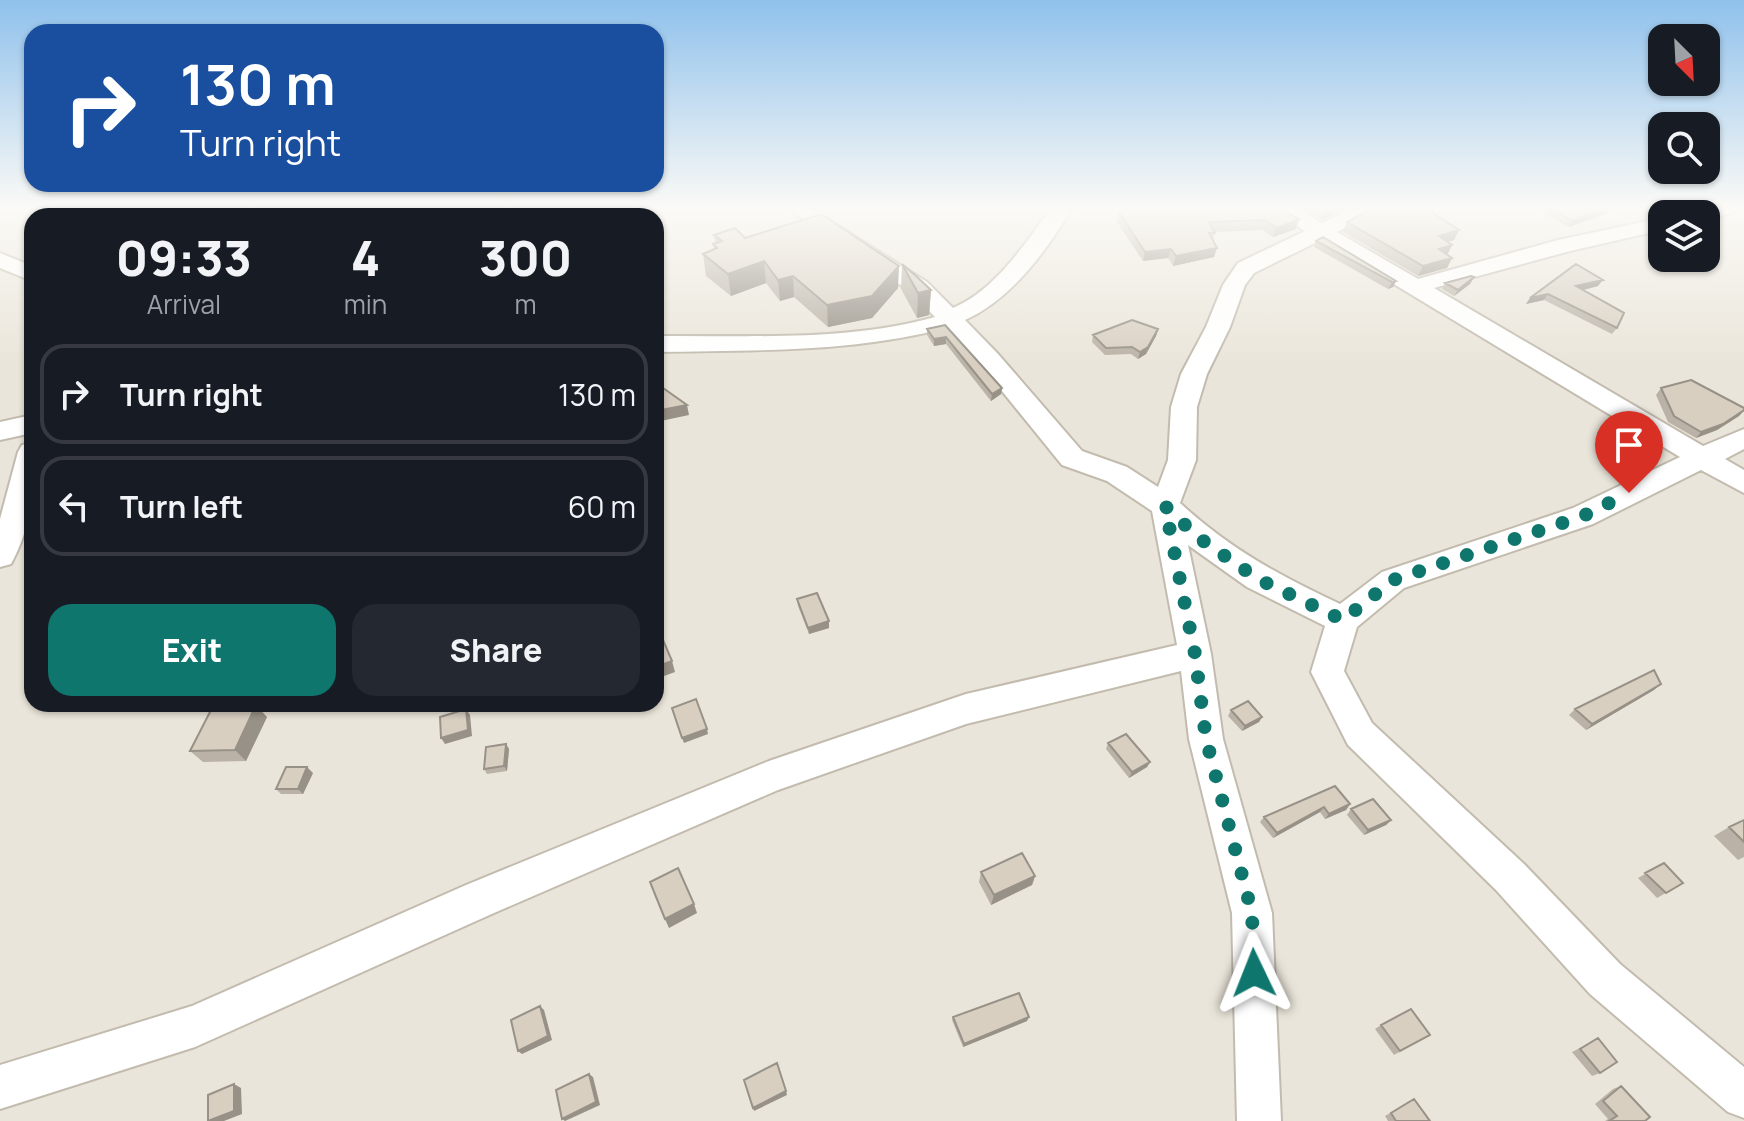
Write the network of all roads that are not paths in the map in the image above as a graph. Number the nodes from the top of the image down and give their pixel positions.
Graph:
1 (3, 261) edge
2 (879, 261) edge
3 (1019, 261) edge
4 (1259, 261) edge
5 (1371, 261) edge
6 (1507, 261) edge
7 (24, 270) edge
8 (1414, 287) junction
9 (953, 319) junction
10 (664, 344) edge
11 (24, 426) edge
12 (0, 431) edge
13 (1744, 438) edge
14 (1698, 459) junction
15 (24, 477) edge
16 (1744, 483) edge
17 (1165, 506) junction
18 (3, 544) edge
19 (1343, 620) junction
20 (1195, 654) junction
21 (0, 1087) edge
22 (1744, 1096) edge
23 (1259, 1121) edge

1 - 7 street
2 - 9 street
3 - 9 street
4 - 17 street
5 - 8 street
6 - 8 street
8 - 14 street
9 - 10 street
9 - 17 street
11 - 12 street
13 - 14 street
14 - 16 street
14 - 19 street
15 - 18 street
17 - 19 street
17 - 20 street
19 - 22 street
20 - 21 street
20 - 23 street

